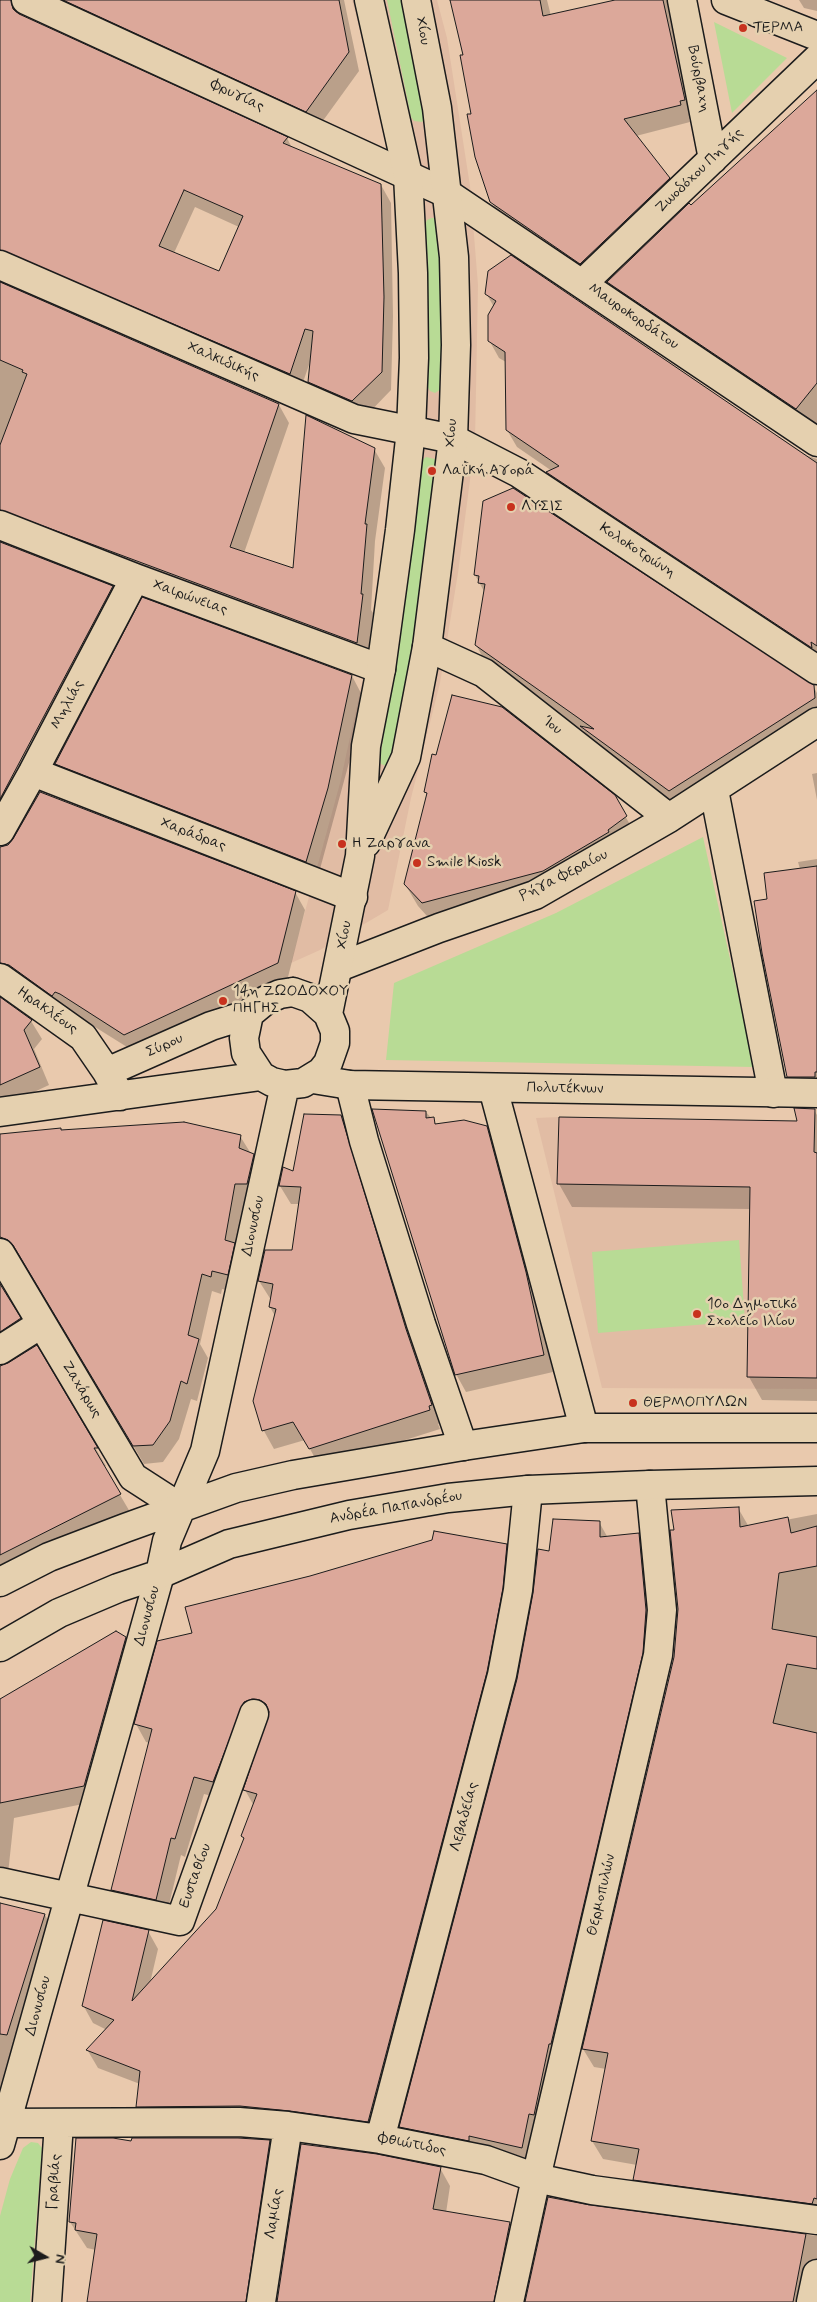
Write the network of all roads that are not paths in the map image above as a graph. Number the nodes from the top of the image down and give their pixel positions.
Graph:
1 (26, 0) edge
2 (369, 0) edge
3 (416, 0) edge
4 (682, 0) edge
5 (726, 0) edge
6 (817, 36) edge
7 (817, 59) edge
8 (713, 159) junction
9 (408, 174) junction
10 (448, 194) junction
11 (0, 265) edge
12 (583, 283) junction
13 (811, 429) edge
14 (411, 430) junction
15 (453, 439) junction
16 (0, 525) edge
17 (135, 578) junction
18 (427, 647) junction
19 (381, 668) junction
20 (817, 670) edge
21 (817, 722) edge
22 (33, 772) junction
23 (714, 790) junction
24 (669, 818) junction
25 (0, 831) edge
26 (360, 856) junction
27 (353, 897) junction
28 (339, 967) junction
29 (0, 978) edge
30 (293, 992) junction
31 (249, 1014) junction
32 (328, 1014) junction
33 (313, 1078) junction
34 (273, 1081) junction
35 (114, 1084) junction
36 (350, 1085) junction
37 (493, 1088) junction
38 (772, 1092) junction
39 (817, 1093) edge
40 (0, 1112) edge
41 (0, 1253) edge
42 (41, 1324) junction
43 (0, 1350) edge
44 (584, 1428) junction
45 (817, 1428) edge
46 (463, 1446) junction
47 (817, 1481) edge
48 (650, 1485) junction
49 (528, 1490) junction
50 (180, 1508) junction
51 (160, 1574) junction
52 (0, 1582) edge
53 (0, 1647) edge
54 (254, 1714) dead end
55 (0, 1882) edge
56 (68, 1896) junction
57 (59, 2123) junction
58 (288, 2126) junction
59 (2, 2131) edge
60 (380, 2139) junction
61 (536, 2178) junction
62 (817, 2220) edge
63 (817, 2274) edge
64 (47, 2302) edge
65 (261, 2302) edge
66 (509, 2302) edge
67 (811, 2302) edge

1 - 9 street, Φρυγίας
2 - 9 street, Χίου
3 - 10 street, Χίου
4 - 8 street, Βούρβαχη
5 - 6 street
7 - 8 street, Ζωοδόχου Πηγής
8 - 12 street, Ζωοδόχου Πηγής
9 - 10 street, Φρυγίας
9 - 14 street, Χίου
10 - 12 street, Μαυροκορδάτου
10 - 15 street, Χίου
11 - 14 street, Χαλκιδικής
12 - 13 street, Μαυροκορδάτου
14 - 15 street, Χαλκιδικής
14 - 19 street, Χίου
15 - 18 street, Χίου
15 - 20 street, Κολοκοτρώνη
16 - 17 street, Χαιρώνειας
17 - 19 street, Χαιρώνειας
17 - 22 street, Μηλιάς
18 - 24 street, Ίου
18 - 26 street, Χίου
19 - 26 street, Χίου
21 - 23 street, Ρήγα Φεραίου
22 - 25 street, Μηλιάς
22 - 27 street, Χαράδρας
23 - 24 street, Ρήγα Φεραίου
23 - 38 street
24 - 28 street, Ρήγα Φεραίου
26 - 27 street, Χίου
27 - 28 street, Χίου
28 - 30 street, Ρήγα Φεραίου
28 - 32 street, Χίου
29 - 35 street, Ηρακλέους
30 - 31 street
30 - 32 street
31 - 34 street
31 - 35 street, Σύρου
32 - 33 street
33 - 34 street
33 - 36 street, Πολυτέκνων
34 - 35 street, Σύρου
34 - 50 street, Διονυσίου
35 - 40 street, Σύρου
36 - 37 street, Πολυτέκνων
36 - 46 street
37 - 38 street, Πολυτέκνων
37 - 44 street
38 - 39 street, Πολυτέκνων
41 - 42 street, Ζαχάρως
42 - 43 street
42 - 50 street, Ζαχάρως
44 - 45 street
44 - 46 street
46 - 50 street
47 - 48 street, Ανδρέα Παπανδρέου
48 - 49 street, Ανδρέα Παπανδρέου
48 - 61 street, Θερμοπυλών
49 - 51 street, Ανδρέα Παπανδρέου
49 - 60 street, Λεβαδείας
50 - 51 street, Διονυσίου
50 - 52 street
51 - 53 street, Ανδρέα Παπανδρέου
51 - 56 street, Διονυσίου
54 - 56 street, Ευσταθίου
55 - 56 street, Ευσταθίου
56 - 59 street, Διονυσίου
57 - 58 street, Φθιώτιδος
57 - 59 street, Φθιώτιδος
57 - 64 street, Γραβιάς
58 - 60 street, Φθιώτιδος
58 - 65 street, Λαμίας
60 - 61 street, Φθιώτιδος
61 - 62 street, Φθιώτιδος
61 - 66 street, Θερμοπυλών
63 - 67 street

